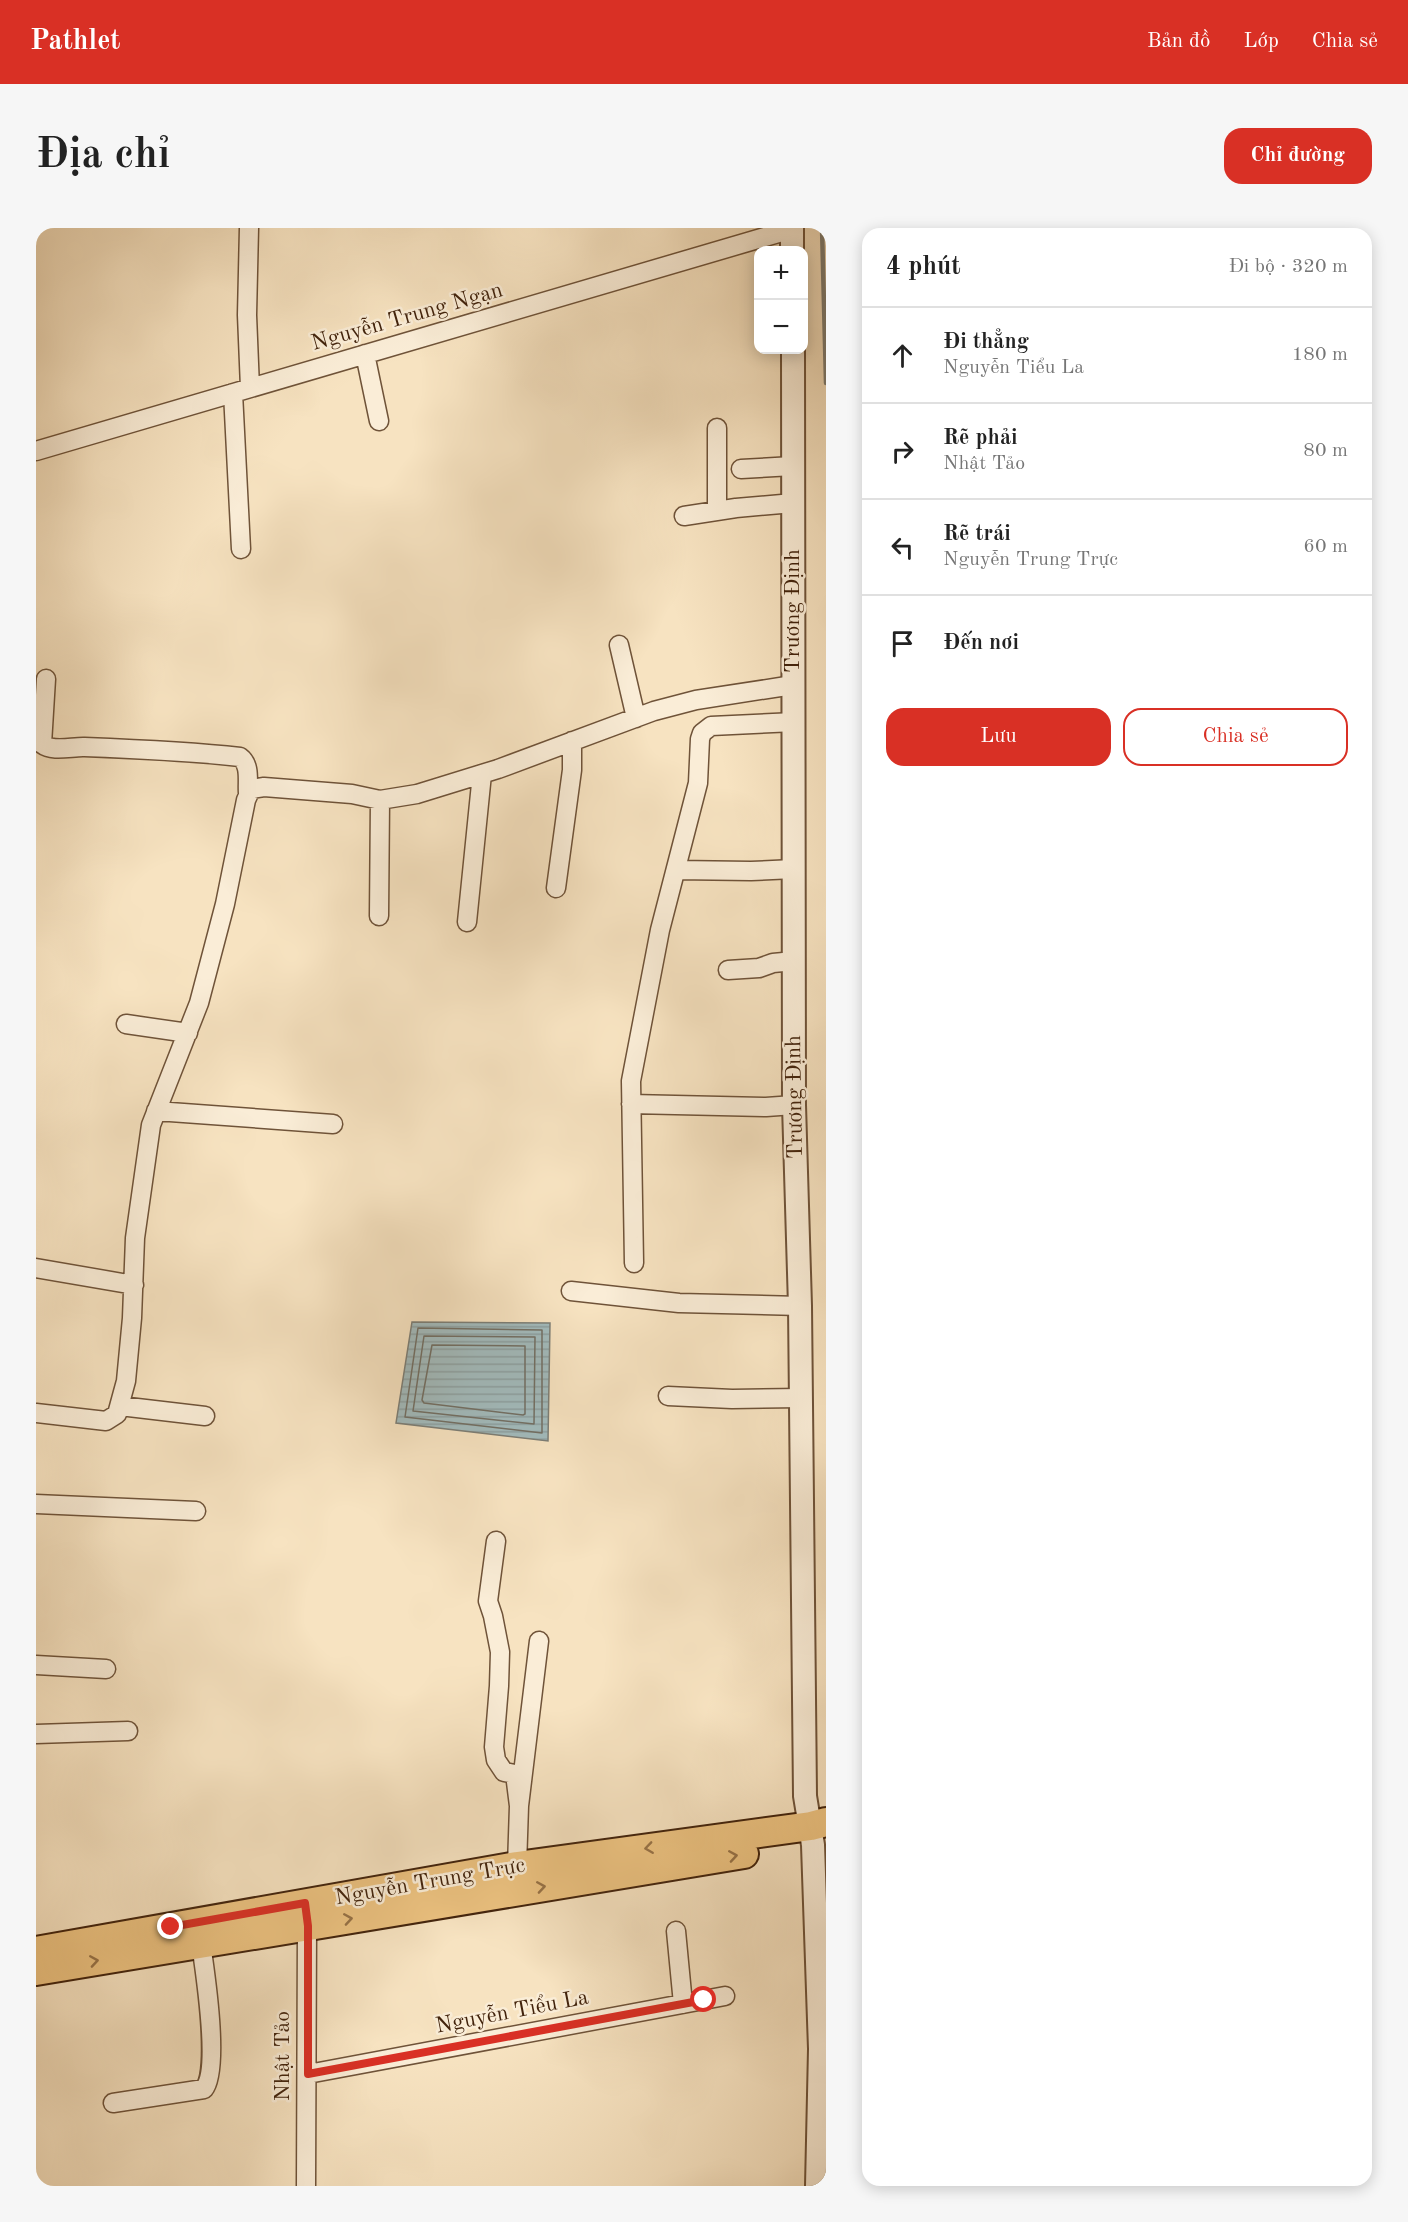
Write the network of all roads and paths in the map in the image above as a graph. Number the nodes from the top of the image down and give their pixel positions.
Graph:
1 (249, 228) edge
2 (792, 236) edge
3 (365, 354) junction
4 (793, 354) edge
5 (250, 388) junction
6 (232, 393) junction
7 (379, 421) dead end
8 (717, 428) dead end
9 (36, 451) edge
10 (793, 466) junction
11 (741, 469) dead end
12 (793, 503) junction
13 (717, 511) junction
14 (684, 516) dead end
15 (241, 549) dead end
16 (619, 645) dead end
17 (46, 679) dead end
18 (793, 685) junction
19 (636, 718) junction
20 (795, 722) junction
21 (572, 741) junction
22 (482, 774) junction
23 (248, 794) junction
24 (380, 800) junction
25 (794, 869) junction
26 (676, 870) junction
27 (556, 888) dead end
28 (379, 916) dead end
29 (467, 922) dead end
30 (794, 961) junction
31 (728, 970) dead end
32 (126, 1024) dead end
33 (188, 1033) junction
34 (631, 1104) junction
35 (794, 1105) junction
36 (156, 1111) junction
37 (333, 1124) dead end
38 (634, 1263) dead end
39 (36, 1268) edge
40 (134, 1286) junction
41 (571, 1291) dead end
42 (800, 1306) junction
43 (668, 1396) dead end
44 (801, 1398) junction
45 (120, 1406) junction
46 (36, 1413) edge
47 (205, 1416) dead end
48 (36, 1504) edge
49 (196, 1510) dead end
50 (496, 1541) dead end
51 (539, 1641) dead end
52 (36, 1665) edge
53 (106, 1669) dead end
54 (128, 1731) dead end
55 (36, 1734) edge
56 (519, 1806) junction
57 (819, 1834) edge
58 (517, 1866) junction
59 (306, 1914) junction
60 (676, 1931) dead end
61 (201, 1944) junction
62 (36, 1951) edge
63 (36, 1971) edge
64 (725, 1996) dead end
65 (683, 2004) junction
66 (823, 2072) edge
67 (308, 2074) junction
68 (113, 2103) dead end
69 (306, 2186) edge
70 (817, 2186) edge

1 - 5 street
2 - 3 street, Nguyễn Trung Ngạn
3 - 5 street, Nguyễn Trung Ngạn
3 - 7 street
4 - 10 street, Trương Định
5 - 6 street, Nguyễn Trung Ngạn
6 - 9 street, Nguyễn Trung Ngạn
6 - 15 street
8 - 13 street
10 - 11 street
10 - 12 street, Trương Định
12 - 13 street
12 - 18 street, Trương Định
13 - 14 street
16 - 19 street
17 - 23 street
18 - 19 street
18 - 20 street, Trương Định
19 - 21 street
20 - 25 street, Trương Định
20 - 26 street
21 - 22 street
21 - 27 street
22 - 24 street
22 - 29 street
23 - 24 street
23 - 33 street
24 - 28 street
25 - 26 street
25 - 30 street, Trương Định
26 - 34 street
30 - 31 street
30 - 35 street, Trương Định
32 - 33 street
33 - 36 street
34 - 35 street
34 - 38 street
35 - 42 street, Trương Định
36 - 37 street
36 - 40 street
39 - 40 street
40 - 45 street
41 - 42 street
42 - 44 street, Trương Định
43 - 44 street
44 - 57 street, Trương Định
45 - 46 street
45 - 47 street
48 - 49 street
50 - 56 street
51 - 56 street
52 - 53 street
54 - 55 street
56 - 58 street
57 -> 58 main road, Nguyễn Trung Trực
59 -> 57 main road, Nguyễn Trung Trực
57 - 66 street, Trương Định
58 - 59 main road, Nguyễn Trung Trực
59 - 61 main road, Nguyễn Trung Trực
59 - 62 main road, Nguyễn Trung Trực
59 - 67 street, Nhật Tảo
60 - 65 street
63 -> 61 main road, Nguyễn Trung Trực
61 - 68 street
64 - 65 street, Nguyễn Tiểu La
65 - 67 street, Nguyễn Tiểu La
66 - 70 street, Trương Định
67 - 69 street, Nhật Tảo

